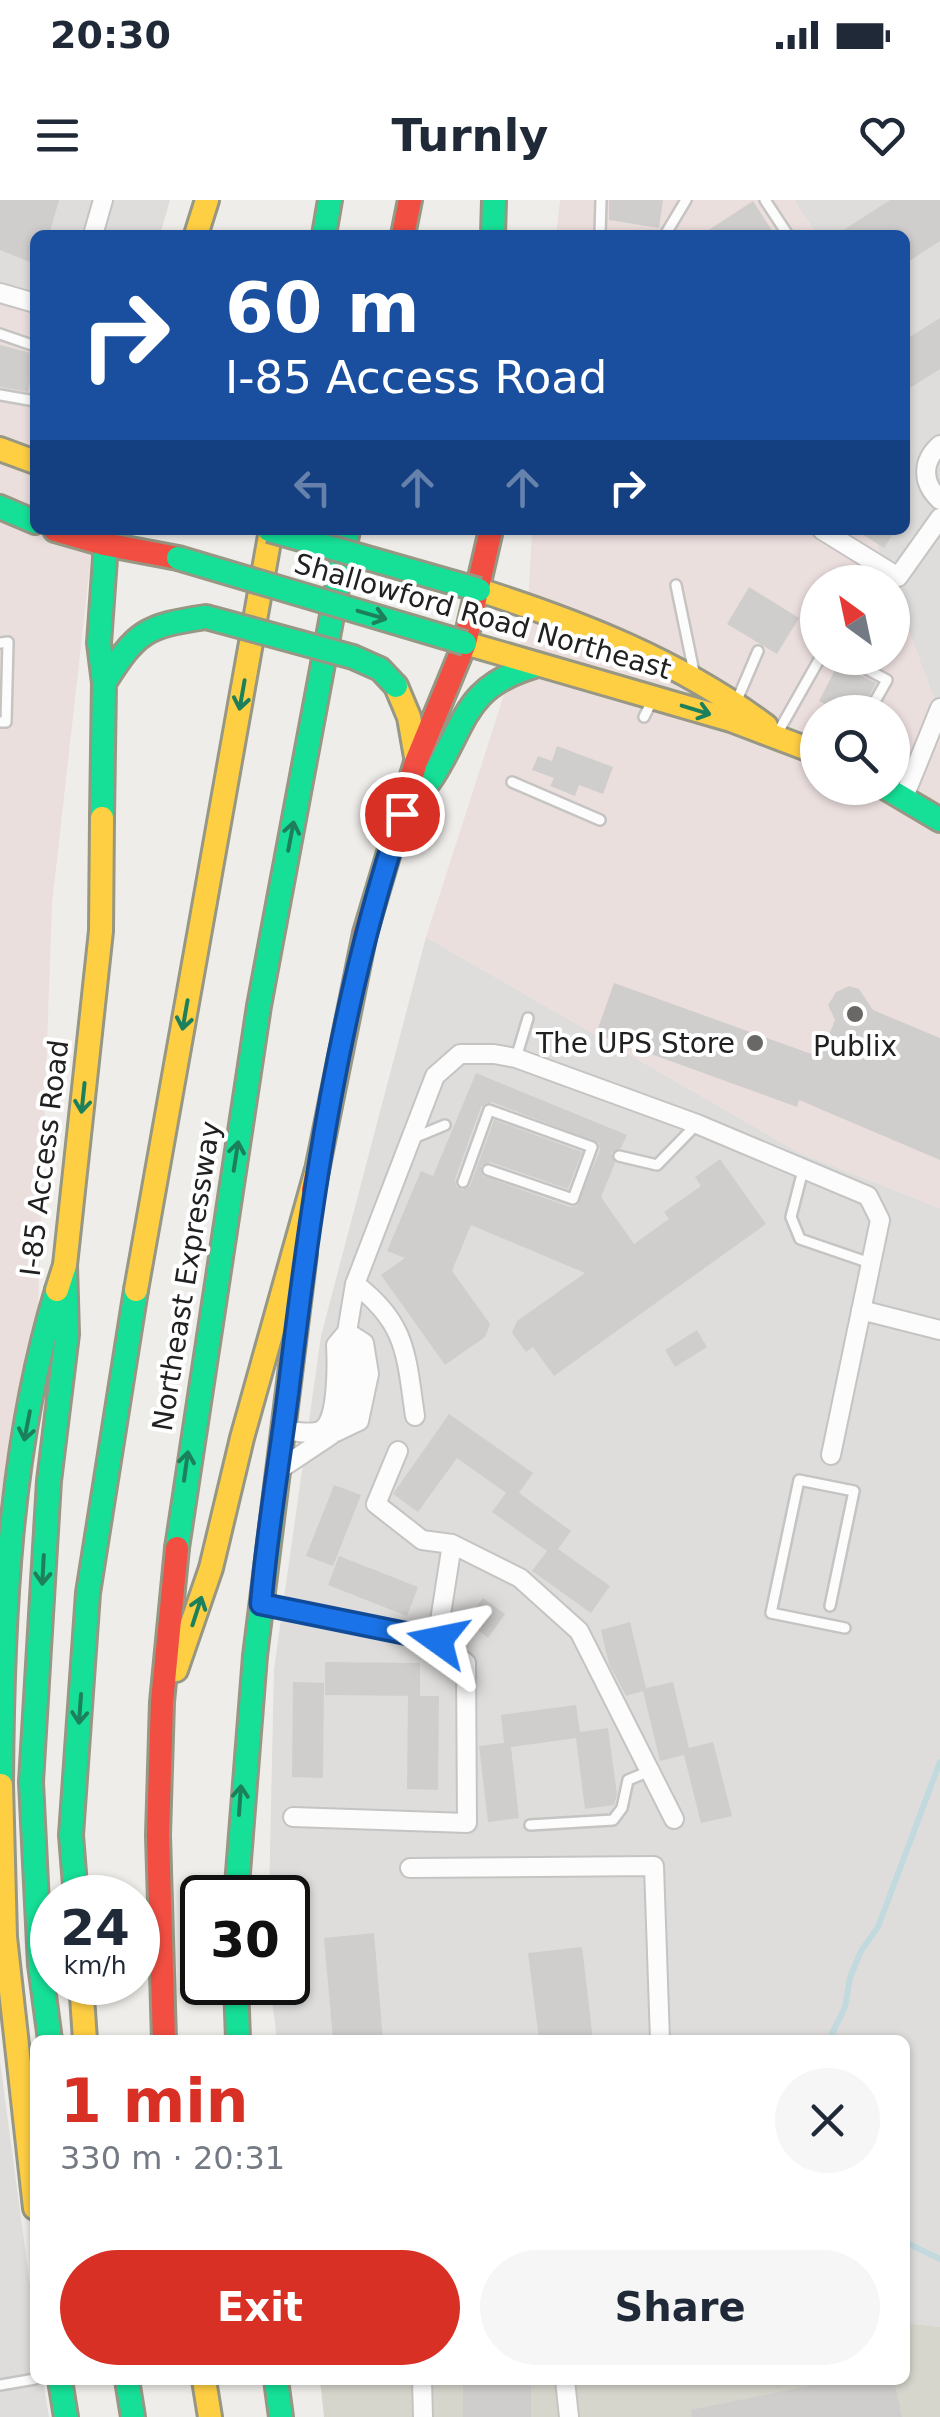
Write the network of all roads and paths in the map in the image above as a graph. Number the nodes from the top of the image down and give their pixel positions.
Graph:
1 (103, 200) edge
2 (208, 200) edge
3 (330, 200) edge
4 (410, 200) edge
5 (494, 200) edge
6 (508, 200) edge
7 (601, 200) edge
8 (686, 200) edge
9 (765, 200) edge
10 (94, 230) edge
11 (198, 230) edge
12 (325, 230) edge
13 (404, 230) edge
14 (493, 230) edge
15 (504, 230) edge
16 (600, 230) edge
17 (668, 230) edge
18 (785, 230) edge
19 (0, 293) edge
20 (30, 301) edge
21 (0, 334) edge
22 (30, 344) edge
23 (0, 395) edge
24 (30, 400) edge
25 (940, 445) edge
26 (0, 449) edge
27 (30, 460) edge
28 (940, 500) edge
29 (0, 507) edge
30 (940, 518) edge
31 (30, 520) edge
32 (269, 535) edge
33 (287, 535) edge
34 (347, 535) edge
35 (490, 535) edge
36 (830, 535) edge
37 (106, 537) edge
38 (676, 584) dead end
39 (478, 590) junction
40 (0, 642) edge
41 (465, 643) junction
42 (758, 651) dead end
43 (534, 666) junction
44 (811, 675) edge
45 (878, 675) edge
46 (696, 680) junction
47 (104, 683) junction
48 (879, 695) edge
49 (736, 702) junction
50 (940, 708) edge
51 (0, 722) edge
52 (777, 735) junction
53 (800, 745) edge
54 (416, 762) junction
55 (910, 764) edge
56 (512, 782) dead end
57 (910, 801) edge
58 (402, 814) junction
59 (600, 820) dead end
60 (940, 820) edge
61 (528, 1018) dead end
62 (516, 1058) junction
63 (698, 1124) junction
64 (445, 1125) dead end
65 (409, 1140) junction
66 (620, 1156) dead end
67 (488, 1170) dead end
68 (803, 1170) junction
69 (316, 1173) junction
70 (463, 1182) dead end
71 (870, 1263) junction
72 (66, 1264) junction
73 (355, 1284) junction
74 (862, 1310) junction
75 (940, 1330) edge
76 (352, 1375) junction
77 (414, 1416) dead end
78 (283, 1430) junction
79 (398, 1450) dead end
80 (831, 1455) dead end
81 (277, 1471) junction
82 (452, 1544) junction
83 (261, 1604) junction
84 (830, 1606) dead end
85 (845, 1628) dead end
86 (438, 1640) junction
87 (1, 1680) edge
88 (162, 1702) junction
89 (650, 1771) junction
90 (0, 1814) edge
91 (293, 1817) dead end
92 (674, 1819) dead end
93 (530, 1825) dead end
94 (410, 1868) dead end
95 (74, 1875) edge
96 (237, 1875) edge
97 (83, 2005) edge
98 (237, 2005) edge
99 (6, 2009) edge
100 (49, 2035) edge
101 (85, 2035) edge
102 (164, 2035) edge
103 (238, 2035) edge
104 (660, 2035) edge
105 (30, 2174) edge
106 (30, 2380) edge
107 (0, 2385) edge
108 (61, 2385) edge
109 (128, 2385) edge
110 (205, 2385) edge
111 (277, 2385) edge
112 (422, 2385) edge
113 (565, 2385) edge
114 (66, 2417) edge
115 (132, 2417) edge
116 (210, 2417) edge
117 (281, 2417) edge
118 (423, 2417) edge
119 (568, 2417) edge

1 - 10 street
2 - 11 main road
3 - 12 main road
4 - 13 main road
5 - 14 main road
6 - 15 main road
7 - 16 lane
8 - 17 lane
9 - 18 lane
19 - 20 street
21 - 22 lane
23 - 24 lane
25 - 28 street
26 - 27 main road
29 - 31 main road
30 - 36 street
32 -> 95 main road, Northeast Expressway
33 - 39 main road, Shallowford Road Northeast, bridge
88 -> 34 main road, Northeast Expressway
35 - 39 main road
37 -> 41 main road, Shallowford Road Northeast, bridge
37 - 47 main road, I-85 Access Road
38 - 46 lane
39 - 41 main road
39 - 46 main road, Shallowford Road Northeast
40 - 51 lane
41 - 43 main road, Shallowford Road Northeast
41 - 54 main road
42 - 49 lane
43 -> 52 main road, Shallowford Road Northeast
43 - 58 main road
44 - 52 lane
45 - 48 lane
46 - 49 main road, Shallowford Road Northeast
47 - 54 main road, bridge
47 -> 72 main road, I-85 Access Road
49 - 52 main road, Shallowford Road Northeast
50 - 55 street
52 - 53 main road, Shallowford Road Northeast
54 - 58 main road
56 - 59 lane
57 - 60 main road
58 - 69 main road
61 - 62 lane
62 - 63 street
62 - 65 street
63 - 66 lane
63 - 68 street
64 - 65 lane
65 - 73 street
67 - 70 lane
68 - 71 street
68 - 71 lane
69 - 78 main road
88 -> 69 main road
71 - 74 street
72 -> 87 main road, I-85 Access Road
72 -> 100 main road
73 - 76 street
73 - 77 street
74 - 75 street
74 - 80 street
76 - 78 street
76 - 81 street
78 - 81 main road
79 - 82 street
81 - 83 main road
82 - 86 street
82 - 89 street
83 - 86 street
96 -> 83 main road
84 - 85 lane
86 - 91 street
87 - 90 main road, I-85 Access Road
88 - 102 main road, Northeast Expressway
89 - 92 street
89 - 93 lane
90 - 99 main road, I-85 Access Road
94 - 104 street
97 - 101 main road
98 - 103 main road
99 - 105 main road, I-85 Access Road
106 - 107 lane
108 - 114 main road
109 - 115 main road
110 - 116 main road
111 - 117 main road
112 - 118 street
113 - 119 street

